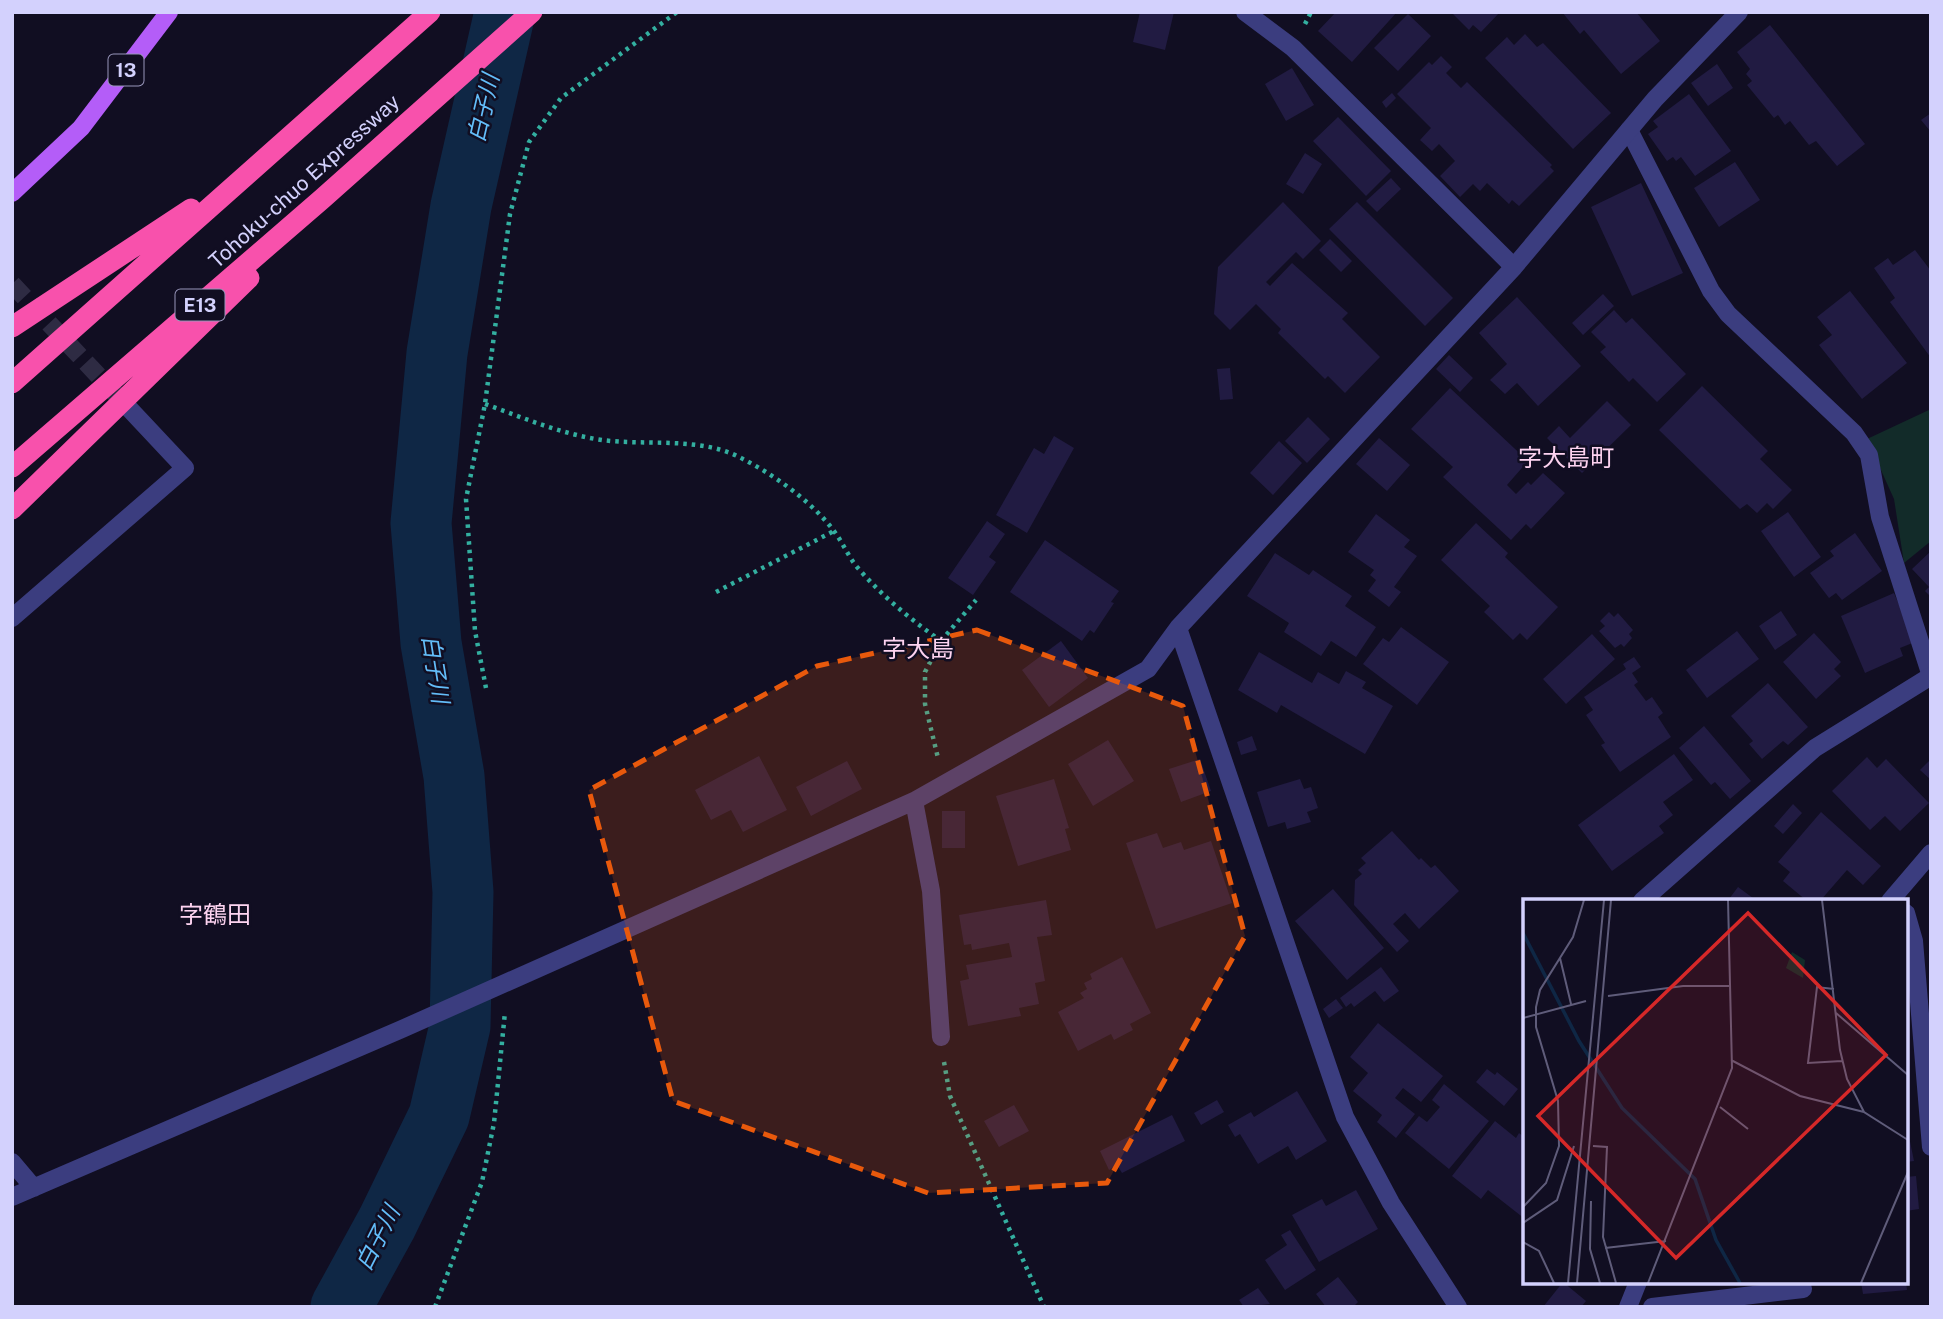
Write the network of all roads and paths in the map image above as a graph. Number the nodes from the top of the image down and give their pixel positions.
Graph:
1 (169, 12) edge
2 (430, 12) edge
3 (532, 12) edge
4 (677, 12) edge
5 (1245, 12) edge
6 (1739, 12) edge
7 (1629, 130) junction
8 (251, 170) junction
9 (12, 194) edge
10 (322, 199) junction
11 (1514, 267) junction
12 (12, 327) edge
13 (12, 383) edge
14 (124, 403) tunnel mouth
15 (485, 404) junction
16 (12, 467) edge
17 (12, 509) edge
18 (834, 531) junction
19 (716, 592) dead end
20 (976, 600) dead end
21 (12, 618) edge
22 (1178, 628) junction
23 (941, 640) junction
24 (1931, 676) edge
25 (486, 688) dead end
26 (944, 785) junction
27 (914, 801) junction
28 (1931, 853) edge
29 (1898, 897) edge
30 (1644, 899) edge
31 (1908, 920) edge
32 (503, 983) junction
33 (941, 1037) joint
34 (1931, 1147) edge
35 (12, 1162) edge
36 (34, 1188) junction
37 (12, 1197) edge
38 (1638, 1284) edge
39 (1803, 1289) dead end
40 (435, 1307) edge
41 (1044, 1307) edge
42 (1458, 1307) edge
43 (1628, 1307) edge
44 (1652, 1307) edge

1 - 9 main road, 13
2 - 8 highway, Tohoku-chuo Expressway
3 - 10 highway, Tohoku-chuo Expressway / E13
4 - 15 path
5 - 11 street
6 - 7 street
7 - 11 street
7 - 24 street
8 - 12 highway
8 - 13 highway, Tohoku-chuo Expressway
10 - 16 highway, Tohoku-chuo Expressway / E13
10 - 17 highway
11 - 22 street
14 - 21 street
15 - 18 path
15 - 25 path
18 - 19 path
18 - 23 path
20 - 23 path
22 - 26 street
22 - 42 street
23 - 26 path
24 - 30 street
26 - 27 street
27 - 32 street
27 - 33 street
28 - 29 street
31 - 34 street
32 - 36 street
32 - 40 path
33 - 41 path
35 - 36 street
36 - 37 street
38 - 43 street
39 - 44 street

